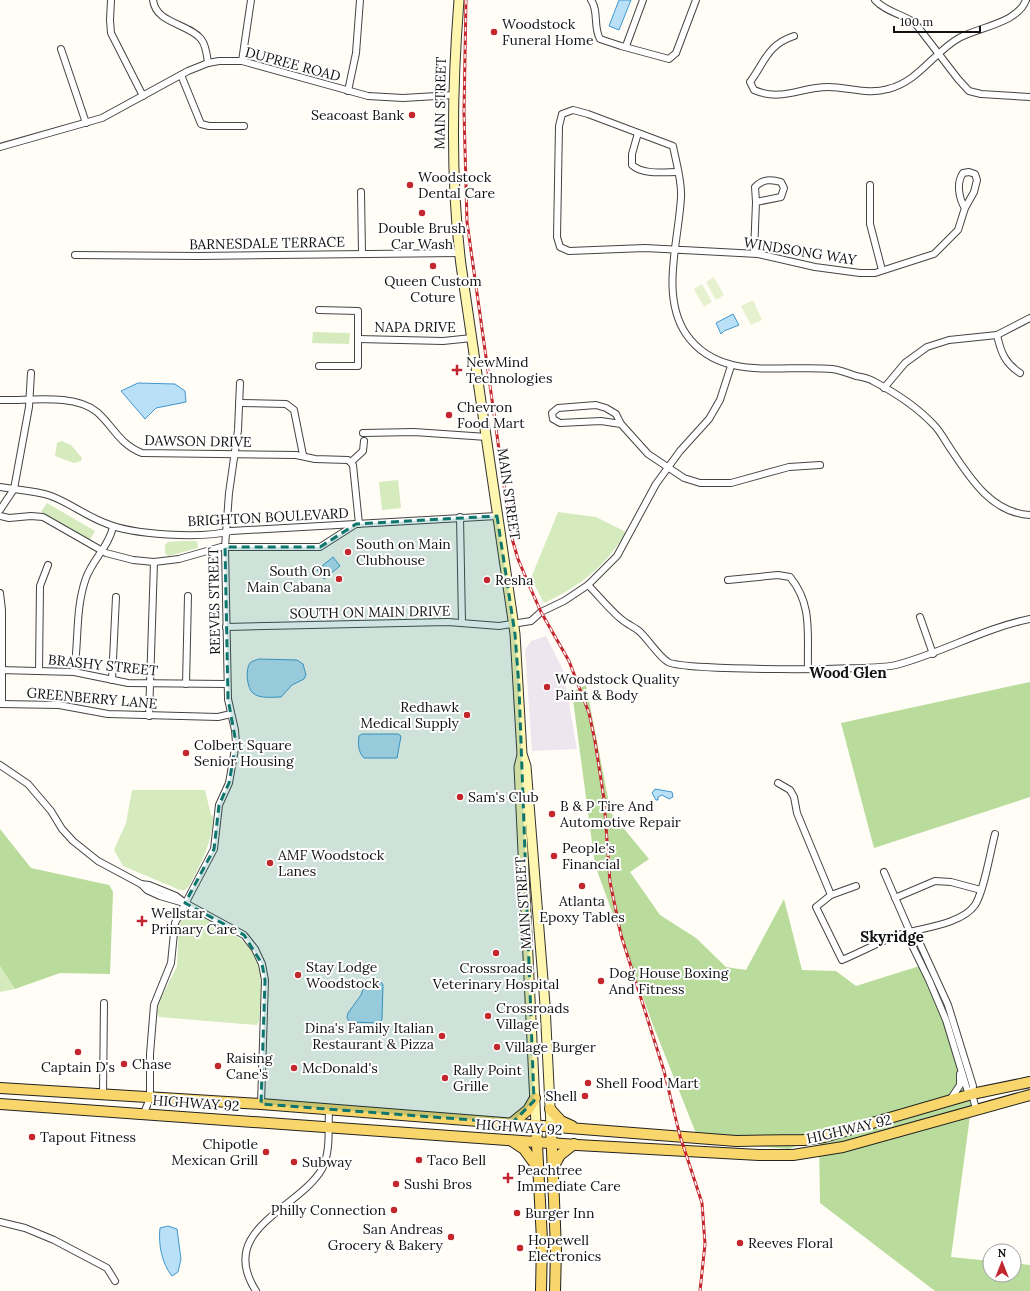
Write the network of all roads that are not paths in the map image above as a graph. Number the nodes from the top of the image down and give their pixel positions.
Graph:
1 (111, 0) edge
2 (153, 0) edge
3 (250, 0) edge
4 (360, 0) edge
5 (459, 0) edge
6 (643, 0) edge
7 (696, 0) edge
8 (875, 0) edge
9 (1026, 0) edge
10 (593, 1) edge
11 (794, 36) dead end
12 (626, 46) junction
13 (61, 49) dead end
14 (940, 53) junction
15 (242, 61) junction
16 (208, 63) junction
17 (180, 75) junction
18 (348, 91) junction
19 (454, 95) junction
20 (143, 96) junction
21 (1030, 97) edge
22 (86, 123) junction
23 (244, 126) dead end
24 (638, 133) junction
25 (0, 147) edge
26 (677, 172) junction
27 (870, 185) dead end
28 (361, 192) dead end
29 (756, 202) junction
30 (965, 208) junction
31 (676, 250) junction
32 (460, 253) junction
33 (754, 253) junction
34 (362, 254) junction
35 (76, 255) dead end
36 (882, 270) junction
37 (319, 310) dead end
38 (1030, 318) edge
39 (997, 335) junction
40 (472, 338) junction
41 (358, 339) junction
42 (319, 366) dead end
43 (731, 366) junction
44 (31, 373) dead end
45 (1020, 373) dead end
46 (240, 383) dead end
47 (884, 388) junction
48 (0, 400) edge
49 (29, 401) junction
50 (239, 403) junction
51 (621, 424) junction
52 (363, 433) dead end
53 (487, 437) junction
54 (364, 441) dead end
55 (234, 454) junction
56 (303, 456) junction
57 (351, 462) junction
58 (820, 465) dead end
59 (667, 468) junction
60 (0, 487) edge
61 (14, 489) junction
62 (0, 510) edge
63 (1030, 515) edge
64 (0, 516) edge
65 (497, 516) junction
66 (460, 517) junction
67 (358, 524) junction
68 (113, 527) junction
69 (226, 533) junction
70 (225, 547) junction
71 (101, 551) junction
72 (154, 562) junction
73 (48, 565) dead end
74 (728, 580) dead end
75 (588, 585) junction
76 (0, 593) edge
77 (188, 596) dead end
78 (116, 597) dead end
79 (920, 617) dead end
80 (1030, 619) edge
81 (462, 623) junction
82 (513, 624) junction
83 (226, 627) junction
84 (933, 654) junction
85 (808, 668) junction
86 (1, 670) edge
87 (39, 671) junction
88 (74, 672) junction
89 (112, 680) junction
90 (149, 683) junction
91 (186, 684) junction
92 (227, 684) junction
93 (1, 704) edge
94 (231, 714) junction
95 (149, 716) junction
96 (522, 754) junction
97 (0, 765) edge
98 (778, 783) dead end
99 (995, 834) dead end
100 (884, 872) dead end
101 (856, 886) dead end
102 (981, 890) junction
103 (831, 895) junction
104 (895, 898) junction
105 (185, 903) junction
106 (910, 932) junction
107 (104, 1003) dead end
108 (960, 1070) junction
109 (1030, 1082) edge
110 (0, 1088) edge
111 (103, 1094) junction
112 (972, 1094) junction
113 (1030, 1095) edge
114 (150, 1098) junction
115 (535, 1098) junction
116 (950, 1101) junction
117 (0, 1104) edge
118 (261, 1104) junction
119 (329, 1108) junction
120 (550, 1109) junction
121 (976, 1109) junction
122 (144, 1113) junction
123 (512, 1123) junction
124 (536, 1125) junction
125 (328, 1126) junction
126 (551, 1126) junction
127 (577, 1128) junction
128 (510, 1140) junction
129 (736, 1140) junction
130 (537, 1142) junction
131 (552, 1143) junction
132 (574, 1144) junction
133 (736, 1153) junction
134 (553, 1168) junction
135 (539, 1169) junction
136 (0, 1222) edge
137 (115, 1281) dead end
138 (256, 1291) edge
139 (541, 1291) edge
140 (555, 1291) edge

1 - 20 street
2 - 16 street
3 - 15 street
4 - 18 street
5 - 19 main road, MAIN STREET
6 - 12 street
7 - 12 street
8 - 14 street
9 - 14 street
10 - 12 street
11 - 14 street
13 - 22 street
14 - 21 street
15 - 16 street, DUPREE ROAD
15 - 18 street, DUPREE ROAD
16 - 17 street, DUPREE ROAD
17 - 20 street, DUPREE ROAD
17 - 23 street
18 - 19 street, DUPREE ROAD
19 - 32 main road, MAIN STREET
20 - 22 street, DUPREE ROAD
22 - 25 street, DUPREE ROAD
24 - 26 street, WINDSONG WAY
24 - 26 street
24 - 31 street, WINDSONG WAY
26 - 31 street, WINDSONG WAY
27 - 36 street
28 - 34 street
29 - 29 street
29 - 33 street
30 - 30 street, WINDSONG WAY
30 - 36 street, WINDSONG WAY
31 - 33 street, WINDSONG WAY
31 - 43 street, WINDSONG WAY
32 - 34 street, BARNESDALE TERRACE
32 - 40 main road, MAIN STREET
33 - 36 street, WINDSONG WAY
34 - 35 street, BARNESDALE TERRACE
37 - 41 street
38 - 39 street
39 - 45 street
39 - 47 street
40 - 41 street, NAPA DRIVE
40 - 53 main road, MAIN STREET
41 - 42 street
43 - 47 street, WINDSONG WAY
43 - 59 street, SOUTH ON MAIN DRIVE
44 - 49 street
46 - 50 street, REEVES STREET
47 - 63 street, WINDSONG WAY
48 - 49 street, DAWSON DRIVE
49 - 55 street, DAWSON DRIVE
49 - 61 street
50 - 55 street, REEVES STREET
50 - 56 street
51 - 51 street
51 - 59 street
52 - 53 street
53 - 65 main road, MAIN STREET
54 - 57 street
55 - 56 street, DAWSON DRIVE
55 - 69 street, REEVES STREET
56 - 57 street, DAWSON DRIVE
57 - 67 street
58 - 59 street
59 - 75 street, SOUTH ON MAIN DRIVE
60 - 61 street, BRIGHTON BOULEVARD
61 - 62 street
61 - 68 street, BRIGHTON BOULEVARD
64 - 71 street
65 - 66 street, BRIGHTON BOULEVARD
65 - 82 main road, MAIN STREET
66 - 67 street, BRIGHTON BOULEVARD
66 - 81 street
67 - 69 street, BRIGHTON BOULEVARD
67 - 70 street
68 - 69 street, BRIGHTON BOULEVARD
68 - 71 street
69 - 70 street, REEVES STREET
70 - 72 street
70 - 83 street, REEVES STREET
71 - 72 street
71 - 88 street
72 - 90 street
73 - 87 street
74 - 85 street
75 - 82 street, SOUTH ON MAIN DRIVE
75 - 85 street
76 - 86 street
77 - 91 street
78 - 89 street
79 - 84 street
80 - 84 street
81 - 82 street, SOUTH ON MAIN DRIVE
81 - 83 street, SOUTH ON MAIN DRIVE
82 - 96 main road, MAIN STREET
83 - 92 street, REEVES STREET
84 - 85 street
86 - 87 street, BRASHY STREET
86 - 93 street
87 - 88 street, BRASHY STREET
88 - 89 street, BRASHY STREET
89 - 90 street, BRASHY STREET
90 - 91 street, BRASHY STREET
90 - 95 street
91 - 92 street, BRASHY STREET
92 - 94 street, REEVES STREET
93 - 95 street, GREENBERRY LANE
94 - 95 street, GREENBERRY LANE
94 - 105 street, REEVES STREET
96 - 115 main road, MAIN STREET
96 - 120 main road, MAIN STREET
97 - 105 street
98 - 103 street
99 - 102 street
100 - 104 street
101 - 103 street
102 - 104 street
102 - 106 street
103 - 106 street
104 - 106 street
105 - 114 street, REEVES STREET
105 - 118 street
106 - 108 street
106 - 112 street
107 - 111 street
108 - 112 street
108 - 116 street
109 - 112 main road, HIGHWAY 92
110 - 111 main road, HIGHWAY 92
111 - 114 main road, HIGHWAY 92
112 - 116 main road, HIGHWAY 92
112 - 121 street
113 - 121 main road, HIGHWAY 92
114 - 118 main road, HIGHWAY 92
114 - 122 street
115 - 123 main road
115 - 124 main road, MAIN STREET
116 - 129 main road, HIGHWAY 92
117 - 122 main road, HIGHWAY 92
118 - 119 main road, HIGHWAY 92
119 - 123 main road, HIGHWAY 92
119 - 125 street
120 - 126 main road, MAIN STREET
120 - 127 main road
121 - 133 main road, HIGHWAY 92
122 - 125 main road, HIGHWAY 92
123 - 124 main road, HIGHWAY 92
124 - 126 main road, HIGHWAY 92
124 - 130 main road, MAIN STREET
125 - 128 main road, HIGHWAY 92
125 - 138 street
126 - 127 main road, HIGHWAY 92
126 - 131 main road, MAIN STREET
127 - 129 main road, HIGHWAY 92
128 - 130 main road, HIGHWAY 92
128 - 135 main road
129 - 133 main road
130 - 131 main road, HIGHWAY 92
130 - 135 main road, MAIN STREET
131 - 132 main road, HIGHWAY 92
131 - 134 main road, MAIN STREET
132 - 133 main road, HIGHWAY 92
132 - 134 main road
134 - 140 main road, MAIN STREET
135 - 139 main road, MAIN STREET
136 - 137 street

